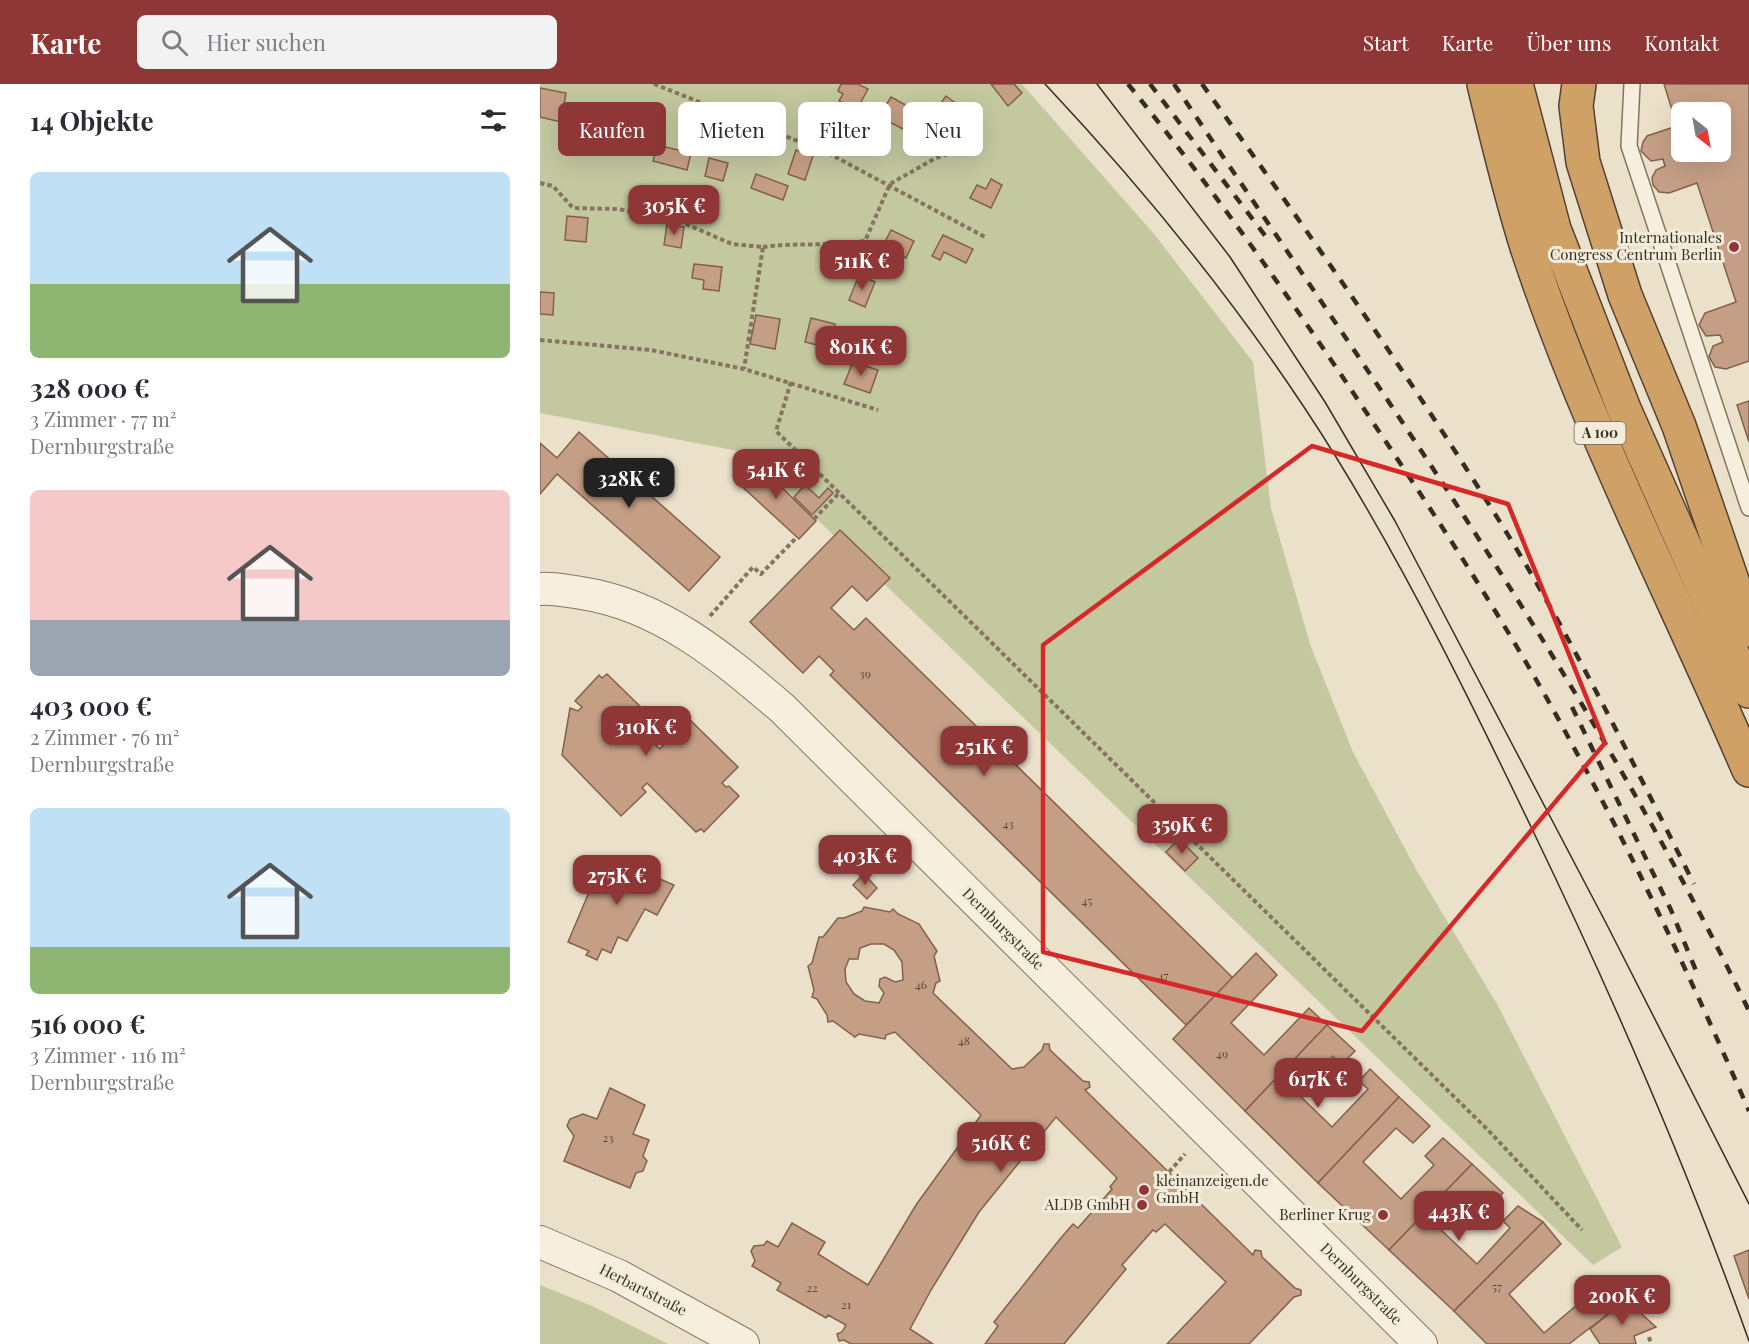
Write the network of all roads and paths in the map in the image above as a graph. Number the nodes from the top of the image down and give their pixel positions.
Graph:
1 (654, 84) edge
2 (1484, 84) edge
3 (1516, 84) edge
4 (1579, 84) edge
5 (1632, 84) edge
6 (942, 156) edge
7 (540, 183) edge
8 (890, 184) junction
9 (985, 237) dead end
10 (763, 247) junction
11 (540, 340) edge
12 (744, 369) junction
13 (791, 382) junction
14 (878, 410) dead end
15 (839, 493) junction
16 (1749, 507) edge
17 (814, 519) dead end
18 (797, 537) dead end
19 (540, 590) edge
20 (710, 616) dead end
21 (1749, 630) edge
22 (1749, 691) edge
23 (1749, 770) edge
24 (1185, 1154) dead end
25 (1169, 1172) dead end
26 (1582, 1230) dead end
27 (540, 1242) edge
28 (1649, 1337) dead end
29 (743, 1344) edge
30 (1421, 1344) edge
31 (1651, 1344) edge

1 - 8 path
2 - 23 highway, A 100
3 - 22 highway, A 100
4 - 21 highway
5 - 16 lane
6 - 8 path
7 - 10 path
8 - 9 path
8 - 10 path
10 - 12 path
11 - 12 path
12 - 13 path
13 - 14 path
13 - 15 path
15 - 17 path
15 - 26 path
18 - 20 path
19 - 30 street, Dernburgstraße
24 - 25 path
27 - 29 street, Herbartstraße
28 - 31 path

